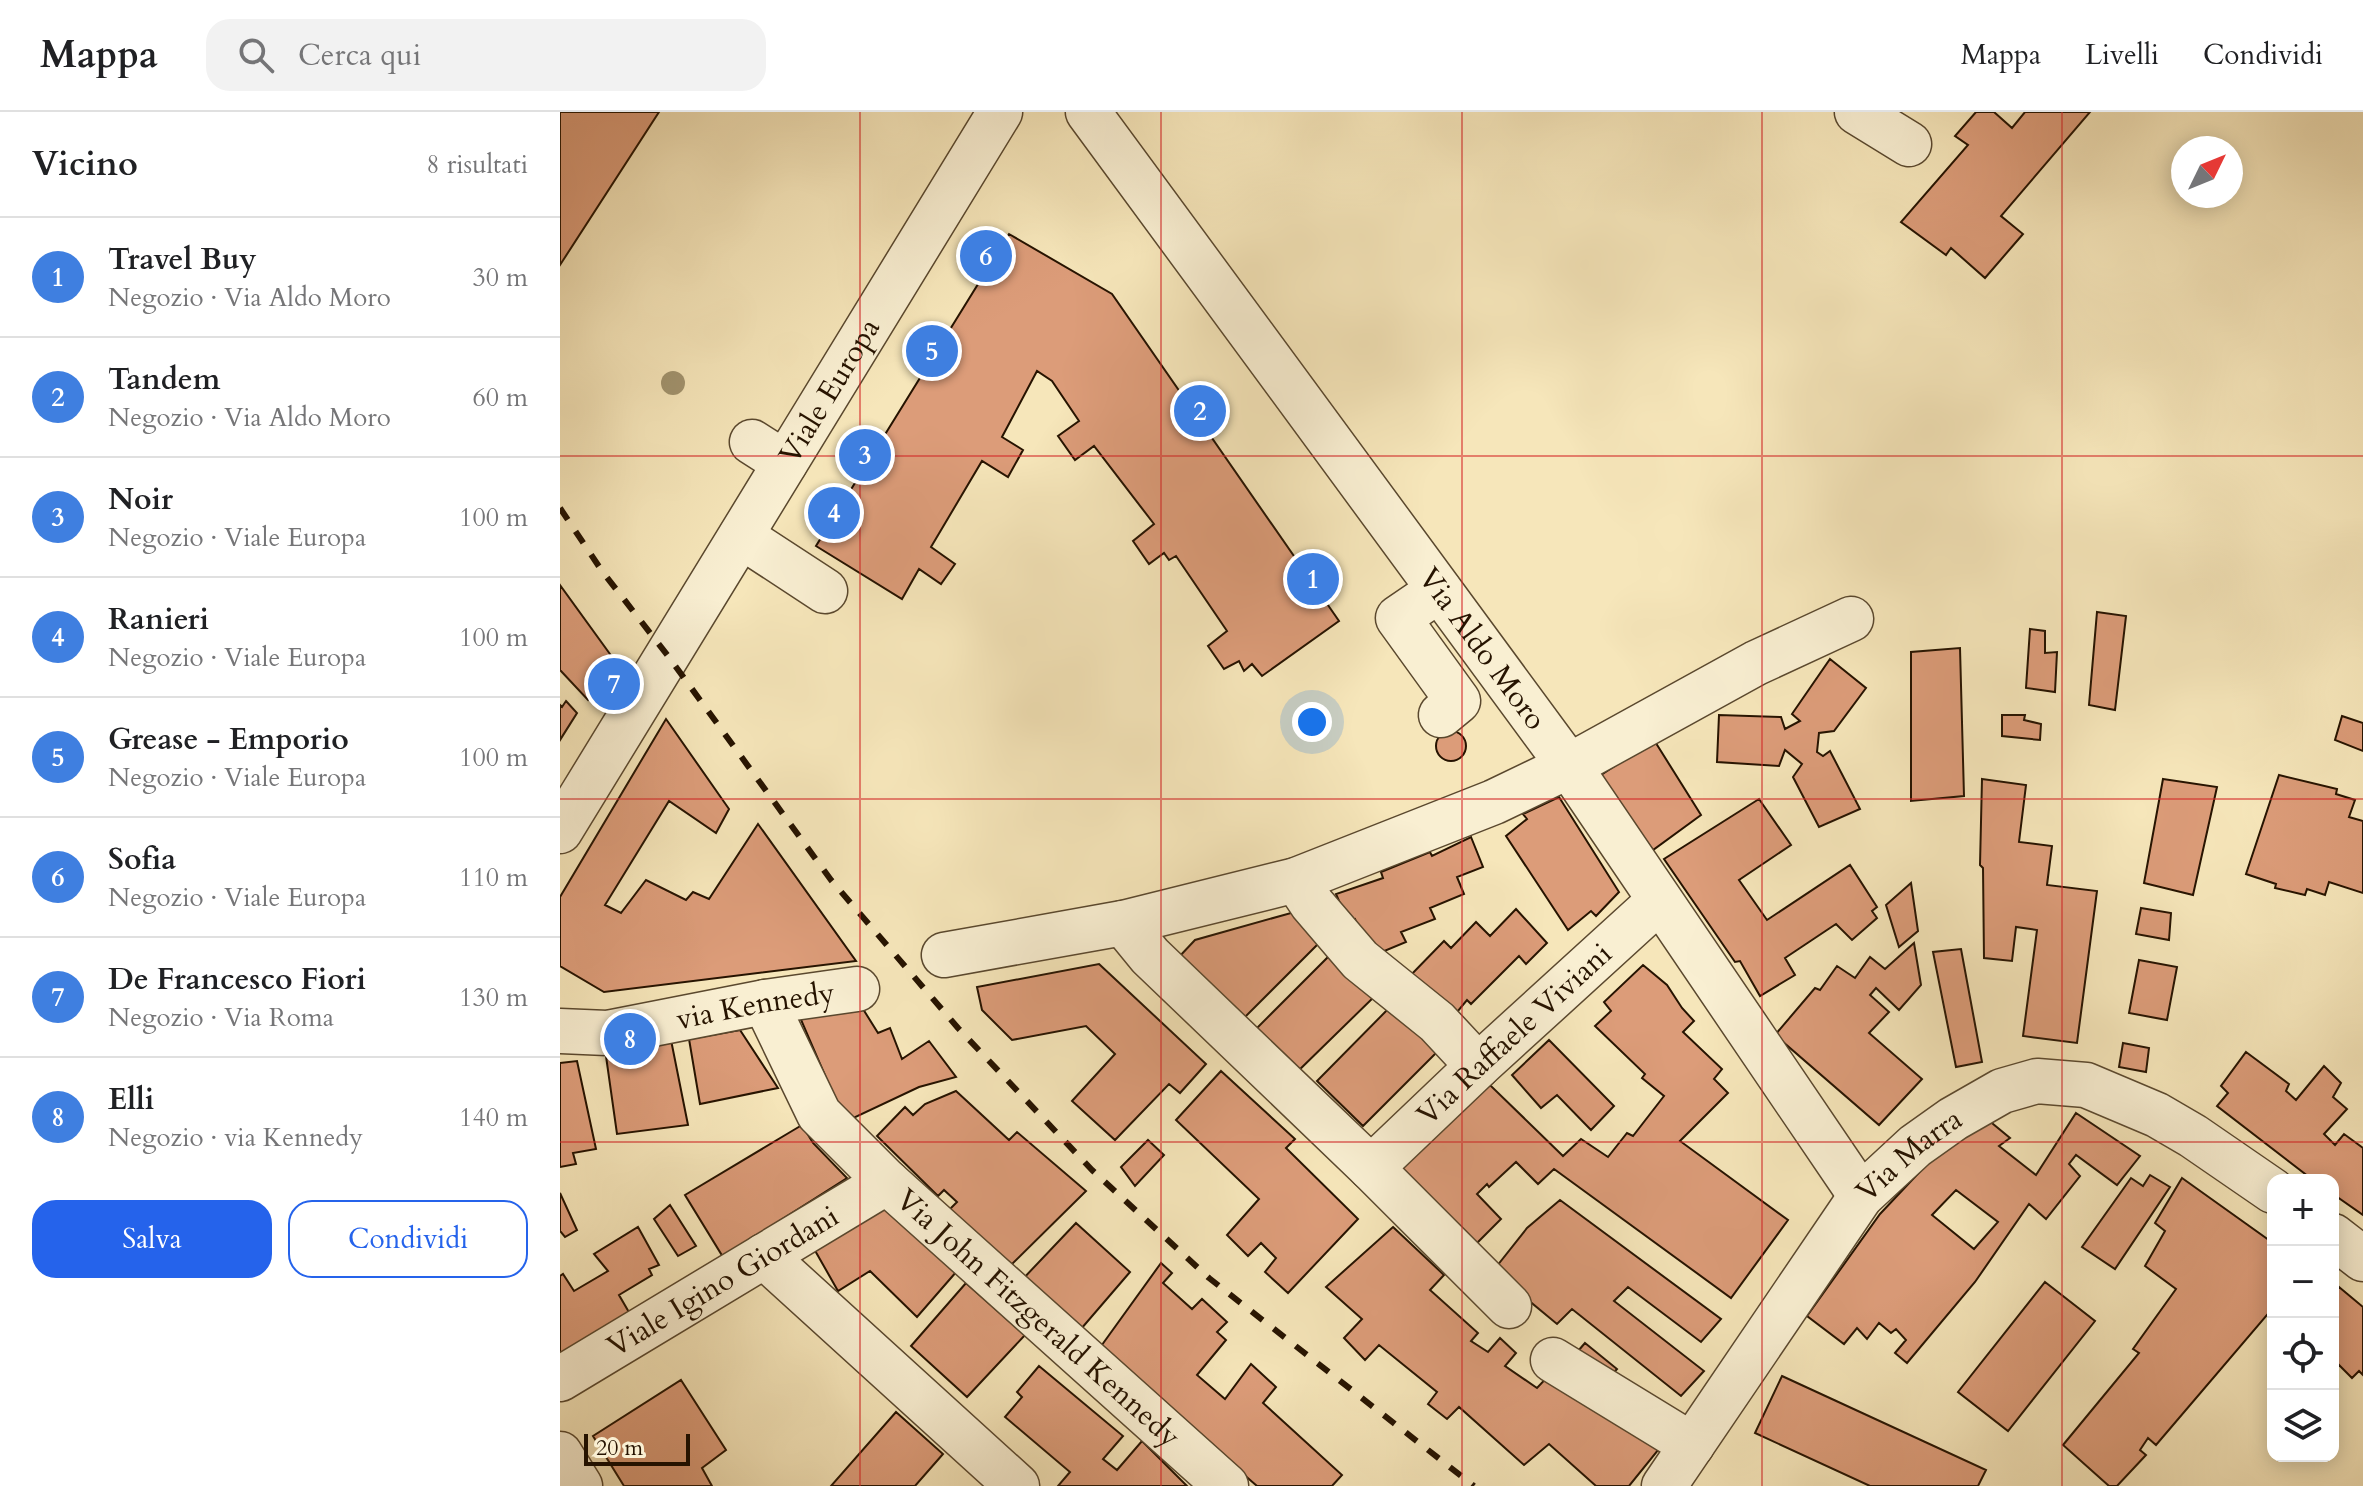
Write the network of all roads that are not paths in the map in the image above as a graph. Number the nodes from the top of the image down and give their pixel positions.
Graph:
1 (1088, 112) edge
2 (1857, 112) edge
3 (990, 116) edge
4 (1909, 144) dead end
5 (741, 536) junction
6 (1439, 590) junction
7 (825, 591) dead end
8 (1851, 619) dead end
9 (1441, 715) dead end
10 (1569, 766) junction
11 (560, 831) edge
12 (1296, 880) junction
13 (1659, 901) junction
14 (1123, 923) junction
15 (944, 955) dead end
16 (857, 989) dead end
17 (765, 1002) junction
18 (560, 1031) edge
19 (1478, 1066) junction
20 (1371, 1168) junction
21 (887, 1182) junction
22 (2267, 1187) edge
23 (1861, 1196) junction
24 (2339, 1241) edge
25 (764, 1256) junction
26 (2363, 1259) edge
27 (1509, 1306) dead end
28 (1553, 1360) dead end
29 (560, 1379) edge
30 (1692, 1445) junction
31 (560, 1454) edge
32 (580, 1486) edge
33 (1017, 1486) edge
34 (1226, 1486) edge
35 (1664, 1486) edge

1 - 6 street, Via Aldo Moro
2 - 4 street
3 - 5 street, Viale Europa
5 - 7 street
5 - 11 street, Viale Europa
6 - 9 street
6 - 10 street, Via Aldo Moro
8 - 10 street
10 - 12 street
10 - 13 street, Via Aldo Moro
12 - 14 street
12 - 19 street
13 - 19 street, Via Raffaele Viviani
13 - 23 street, Via Aldo Moro
14 - 15 street
14 - 20 street
16 - 17 street, via Kennedy
17 - 18 street, via Kennedy
17 - 21 street, Via John Fitzgerald Kennedy
19 - 20 street, Via Raffaele Viviani
20 - 27 street
21 - 25 street, Viale Igino Giordani
21 - 34 street, Via John Fitzgerald Kennedy
22 - 23 street, Via Marra
23 - 30 street, Via Marra
24 - 26 street
25 - 29 street, Viale Igino Giordani
25 - 33 street
28 - 30 street
30 - 35 street, Via Marra
31 - 32 street

